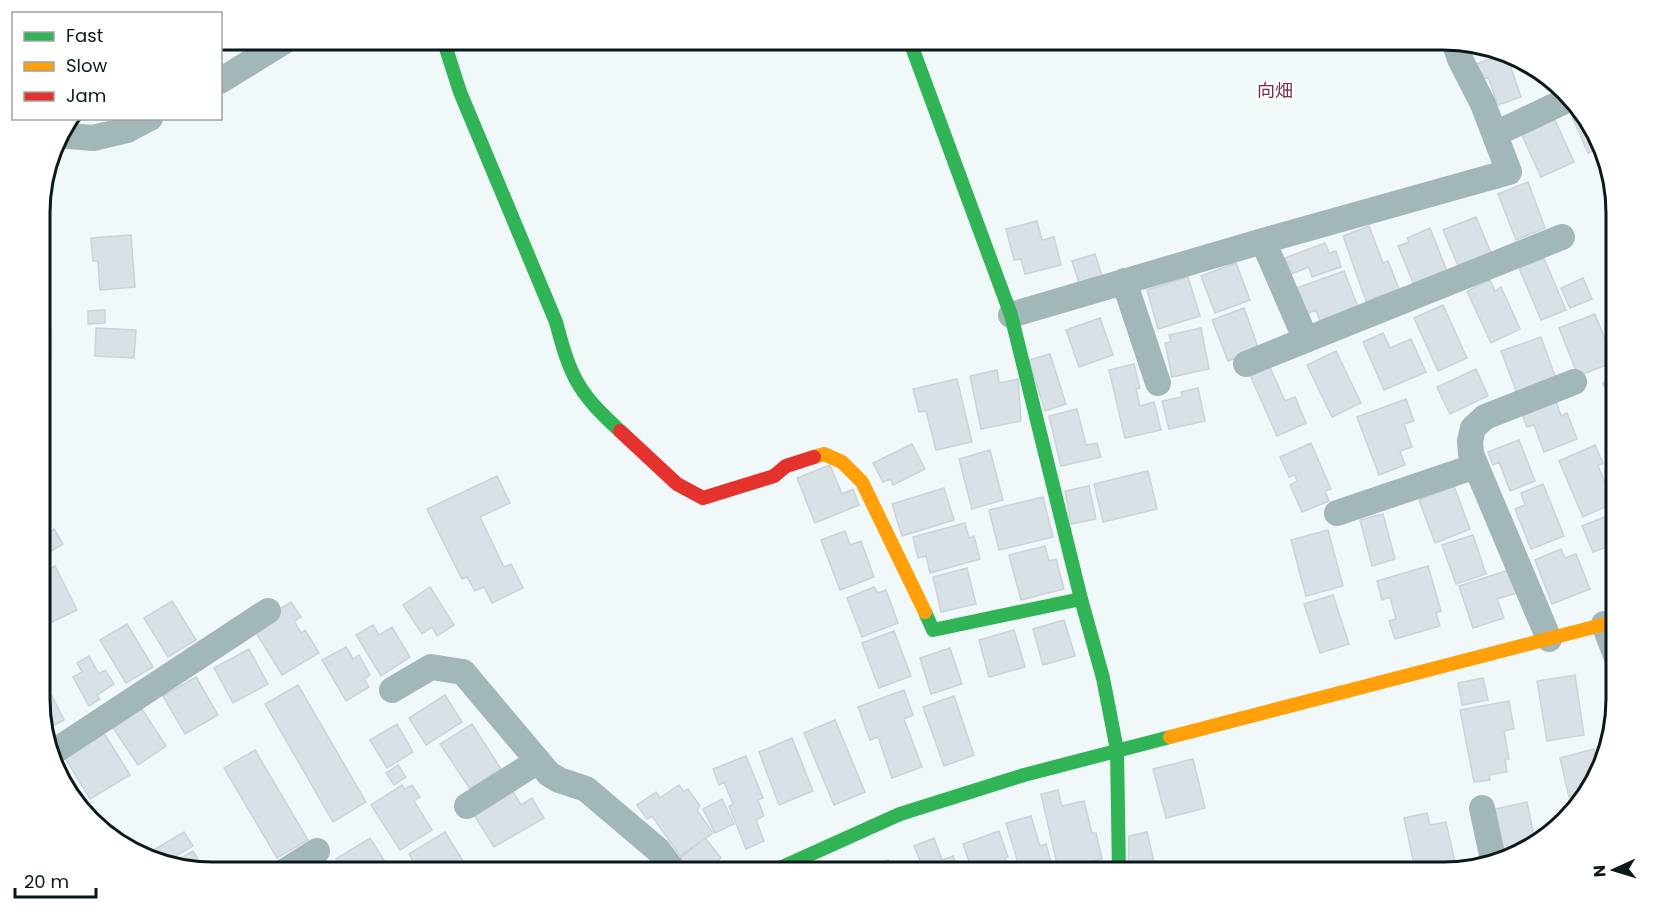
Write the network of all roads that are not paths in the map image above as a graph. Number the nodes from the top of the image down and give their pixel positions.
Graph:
1 (913, 49) edge
2 (270, 50) edge
3 (446, 50) edge
4 (1457, 50) edge
5 (222, 80) edge
6 (1563, 102) edge
7 (146, 120) edge
8 (1495, 135) junction
9 (68, 136) edge
10 (1562, 237) dead end
11 (1263, 241) junction
12 (1124, 281) junction
13 (1011, 315) junction
14 (1306, 340) junction
15 (1246, 363) dead end
16 (1574, 382) dead end
17 (1158, 384) dead end
18 (1476, 466) junction
19 (1338, 513) dead end
20 (1081, 599) junction
21 (268, 611) dead end
22 (1606, 624) edge
23 (1549, 639) junction
24 (392, 690) dead end
25 (58, 749) edge
26 (1117, 750) junction
27 (538, 761) junction
28 (467, 806) dead end
29 (1482, 808) dead end
30 (317, 851) dead end
31 (1492, 855) edge
32 (300, 862) edge
33 (667, 862) edge
34 (793, 862) edge
35 (1119, 862) edge

1 - 13 street
2 - 5 street
3 - 20 street
4 - 8 street
6 - 8 street
7 - 9 street
8 - 11 street
10 - 14 street
11 - 12 street
11 - 14 street
12 - 13 street
12 - 17 street
13 - 20 street
14 - 15 street
16 - 18 street
18 - 19 street
18 - 23 street
20 - 26 street
21 - 25 street
22 - 23 street
23 - 26 street
24 - 27 street
26 - 34 street
26 - 35 street
27 - 28 street
27 - 33 street
29 - 31 street
30 - 32 street

